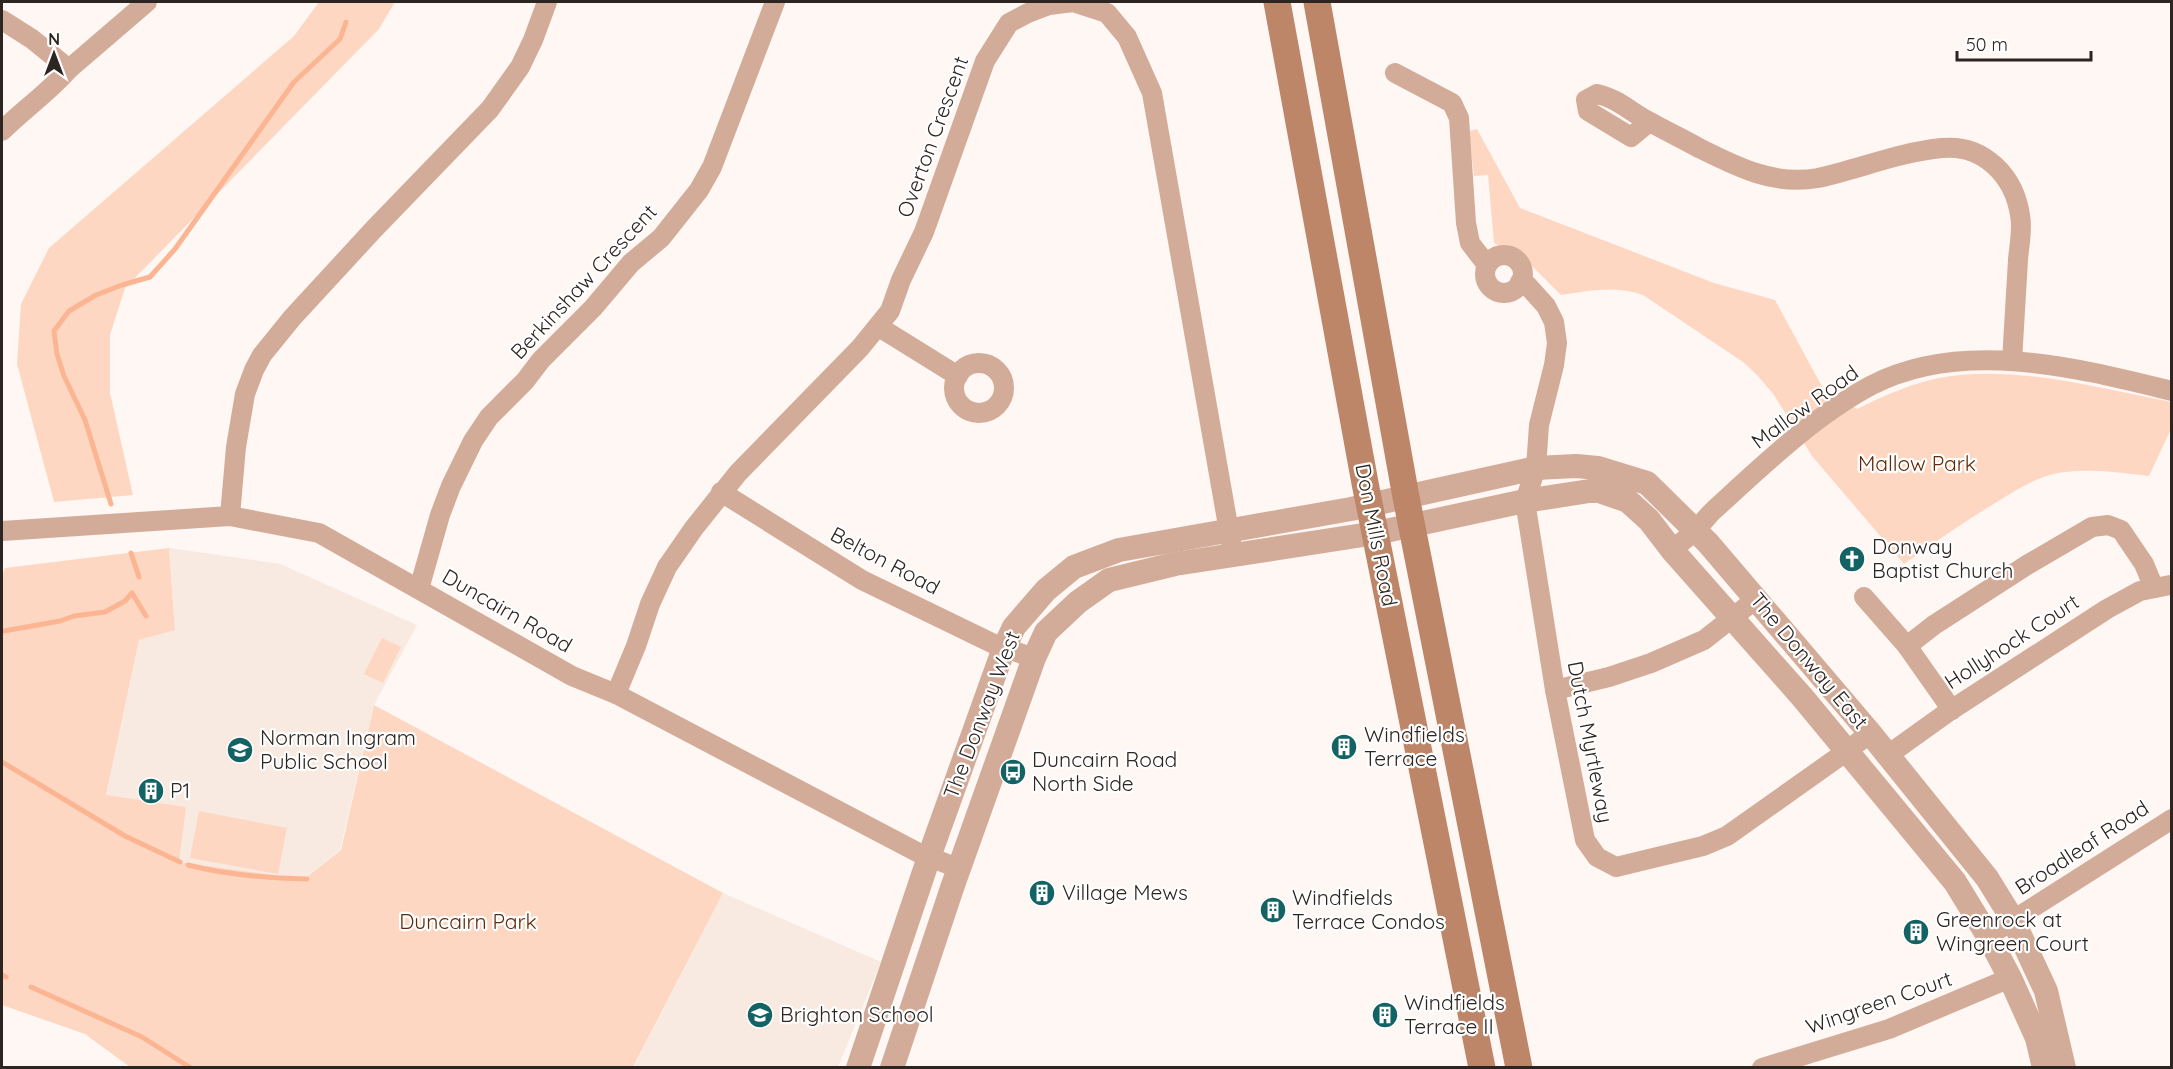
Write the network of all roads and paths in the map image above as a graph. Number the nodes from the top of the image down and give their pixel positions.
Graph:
1 (147, 2) edge
2 (547, 2) edge
3 (775, 2) edge
4 (1277, 2) edge
5 (1317, 2) edge
6 (2, 20) edge
7 (69, 69) junction
8 (1395, 73) dead end
9 (1648, 122) dead end
10 (2, 131) edge
11 (1487, 265) junction
12 (1520, 282) junction
13 (879, 327) junction
14 (2012, 361) junction
15 (958, 376) dead end
16 (2172, 391) edge
17 (1536, 468) junction
18 (721, 492) junction
19 (1406, 497) junction
20 (1525, 501) junction
21 (1370, 505) junction
22 (230, 516) junction
23 (1413, 526) junction
24 (1696, 529) junction
25 (2, 531) edge
26 (1376, 533) junction
27 (1231, 543) junction
28 (1672, 550) junction
29 (2162, 587) edge
30 (419, 589) junction
31 (1864, 597) dead end
32 (1756, 599) junction
33 (1733, 619) junction
34 (1907, 645) junction
35 (1004, 648) junction
36 (1034, 658) junction
37 (1555, 690) junction
38 (616, 694) junction
39 (1952, 710) junction
40 (1870, 733) junction
41 (1847, 752) junction
42 (1888, 755) junction
43 (2172, 819) edge
44 (929, 857) junction
45 (960, 869) junction
46 (2013, 920) junction
47 (1988, 936) junction
48 (2010, 978) junction
49 (858, 1068) edge
50 (892, 1068) edge
51 (1482, 1068) edge
52 (1519, 1068) edge
53 (1762, 1068) edge
54 (2044, 1068) edge
55 (2064, 1068) edge

1 - 7 street
2 - 22 street
3 - 30 street, Berkinshaw Crescent
4 - 21 main road, Don Mills Road
5 - 19 main road, Don Mills Road
6 - 7 street
7 - 10 street
8 - 11 street
9 - 14 street
11 - 12 street
11 - 12 street
12 - 17 street
13 - 15 street
13 - 18 street, Overton Crescent
13 - 27 street, Overton Crescent
14 - 16 street, Mallow Road
14 - 24 street, Mallow Road
17 - 19 street, The Donway East
17 - 20 street
17 - 24 street, The Donway East
18 - 35 street, Belton Road
18 - 38 street, Overton Crescent
19 - 21 street, The Donway West
19 - 23 main road, Don Mills Road
20 - 23 street, The Donway East
20 - 28 street, The Donway East
20 - 37 street, Dutch Myrtleway
21 - 26 main road, Don Mills Road
21 - 27 street, The Donway West
22 - 25 street, Duncairn Road
22 - 30 street, Duncairn Road
23 - 26 street, The Donway West
23 - 52 main road, Don Mills Road
24 - 28 street, Mallow Road
24 - 32 street, The Donway East
26 - 27 street, The Donway West
26 - 51 main road, Don Mills Road
27 - 35 street, The Donway West
27 - 36 street, The Donway West
28 - 33 street, The Donway East
29 - 34 street
29 - 39 street, Hollyhock Court
30 - 38 street, Duncairn Road
31 - 34 street
32 - 33 street
32 - 40 street, The Donway East
33 - 37 street
33 - 41 street, The Donway East
34 - 39 street
35 - 36 street, Belton Road
35 - 44 street, The Donway West
36 - 45 street, The Donway West
37 - 41 street, Dutch Myrtleway
38 - 44 street, Duncairn Road
39 - 42 street, Hollyhock Court
40 - 41 street, Dutch Myrtleway
40 - 42 street, The Donway East
41 - 47 street, The Donway East
42 - 46 street, The Donway East
43 - 46 street, Broadleaf Road
44 - 45 street, Duncairn Road
44 - 49 street, The Donway West
45 - 50 street, The Donway West
46 - 47 street, Broadleaf Road
46 - 55 street, The Donway East
47 - 48 street, The Donway East
48 - 53 street, Wingreen Court
48 - 54 street, The Donway East

